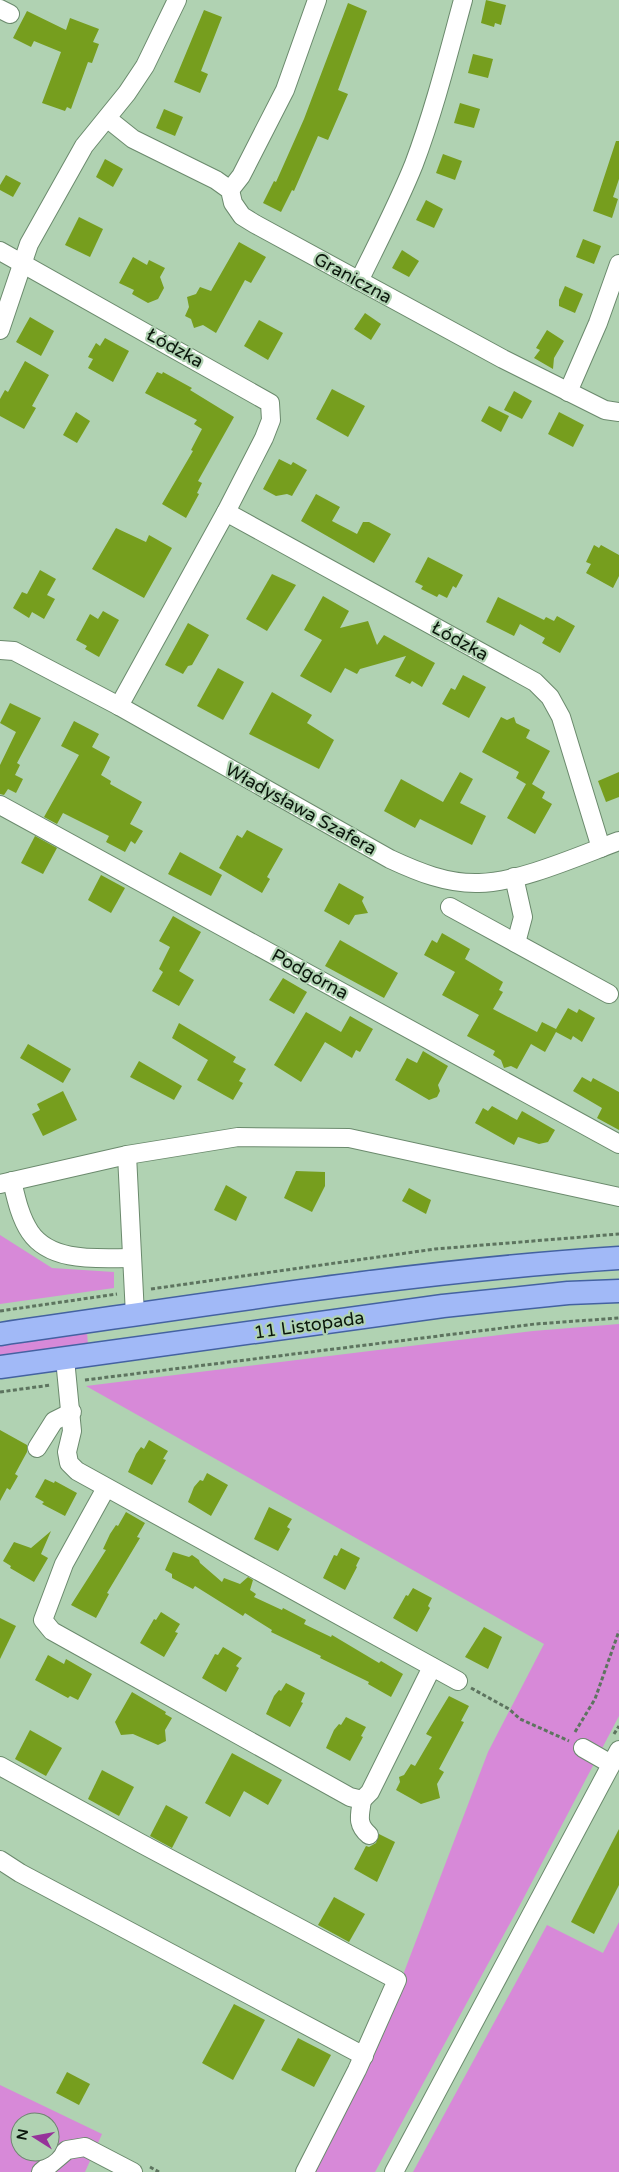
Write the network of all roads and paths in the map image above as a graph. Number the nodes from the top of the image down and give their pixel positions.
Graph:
1 (177, 0) edge
2 (317, 0) edge
3 (463, 0) edge
4 (108, 118) junction
5 (230, 190) junction
6 (0, 251) edge
7 (24, 264) junction
8 (619, 264) edge
9 (359, 281) junction
10 (0, 330) edge
11 (568, 392) junction
12 (619, 412) edge
13 (226, 512) junction
14 (0, 650) edge
15 (119, 706) junction
16 (0, 805) edge
17 (619, 842) edge
18 (601, 848) junction
19 (514, 878) junction
20 (450, 907) dead end
21 (516, 943) junction
22 (609, 994) dead end
23 (619, 1144) edge
24 (127, 1155) junction
25 (6, 1182) edge
26 (619, 1197) edge
27 (130, 1258) junction
28 (619, 1258) edge
29 (619, 1291) edge
30 (135, 1315) junction
31 (619, 1318) edge
32 (0, 1334) edge
33 (65, 1359) junction
34 (0, 1367) edge
35 (68, 1382) junction
36 (0, 1392) edge
37 (72, 1412) junction
38 (37, 1448) dead end
39 (106, 1488) junction
40 (619, 1632) edge
41 (432, 1666) junction
42 (458, 1681) joint
43 (582, 1748) dead end
44 (615, 1757) edge
45 (0, 1766) edge
46 (362, 1800) junction
47 (369, 1834) dead end
48 (0, 1860) edge
49 (364, 2056) junction
50 (41, 2172) edge
51 (133, 2172) edge
52 (305, 2172) edge
53 (394, 2172) edge

1 - 4 street
2 - 5 street
3 - 9 street
4 - 5 street
4 - 7 street
5 - 9 street, Graniczna
6 - 7 street, Łódzka
7 - 10 street
7 - 13 street, Łódzka
8 - 11 street
9 - 11 street, Graniczna
11 - 12 street, Graniczna
13 - 15 street, Łódzka
13 - 18 street, Łódzka
14 - 15 street, Władysława Szafera
15 - 19 street, Władysława Szafera
16 - 23 street, Podgórna
17 - 18 street, Władysława Szafera
18 - 19 street, Władysława Szafera
19 - 21 street
20 - 21 street
21 - 22 street
24 - 25 street
24 - 26 street
24 - 27 street
25 - 27 street
27 - 30 street
28 - 30 main road, 11 Listopada
29 - 33 main road, 11 Listopada
30 - 32 main road, 11 Listopada
31 - 35 path
33 - 34 main road, 11 Listopada
33 - 35 street
35 - 36 path
35 - 37 street
37 - 38 street
37 - 39 street
39 - 41 street
39 - 46 street
40 - 42 path
41 - 42 street
41 - 46 street
43 - 44 street
44 - 53 street
45 - 49 street
46 - 47 street
48 - 49 street
49 - 52 street
50 - 51 street

